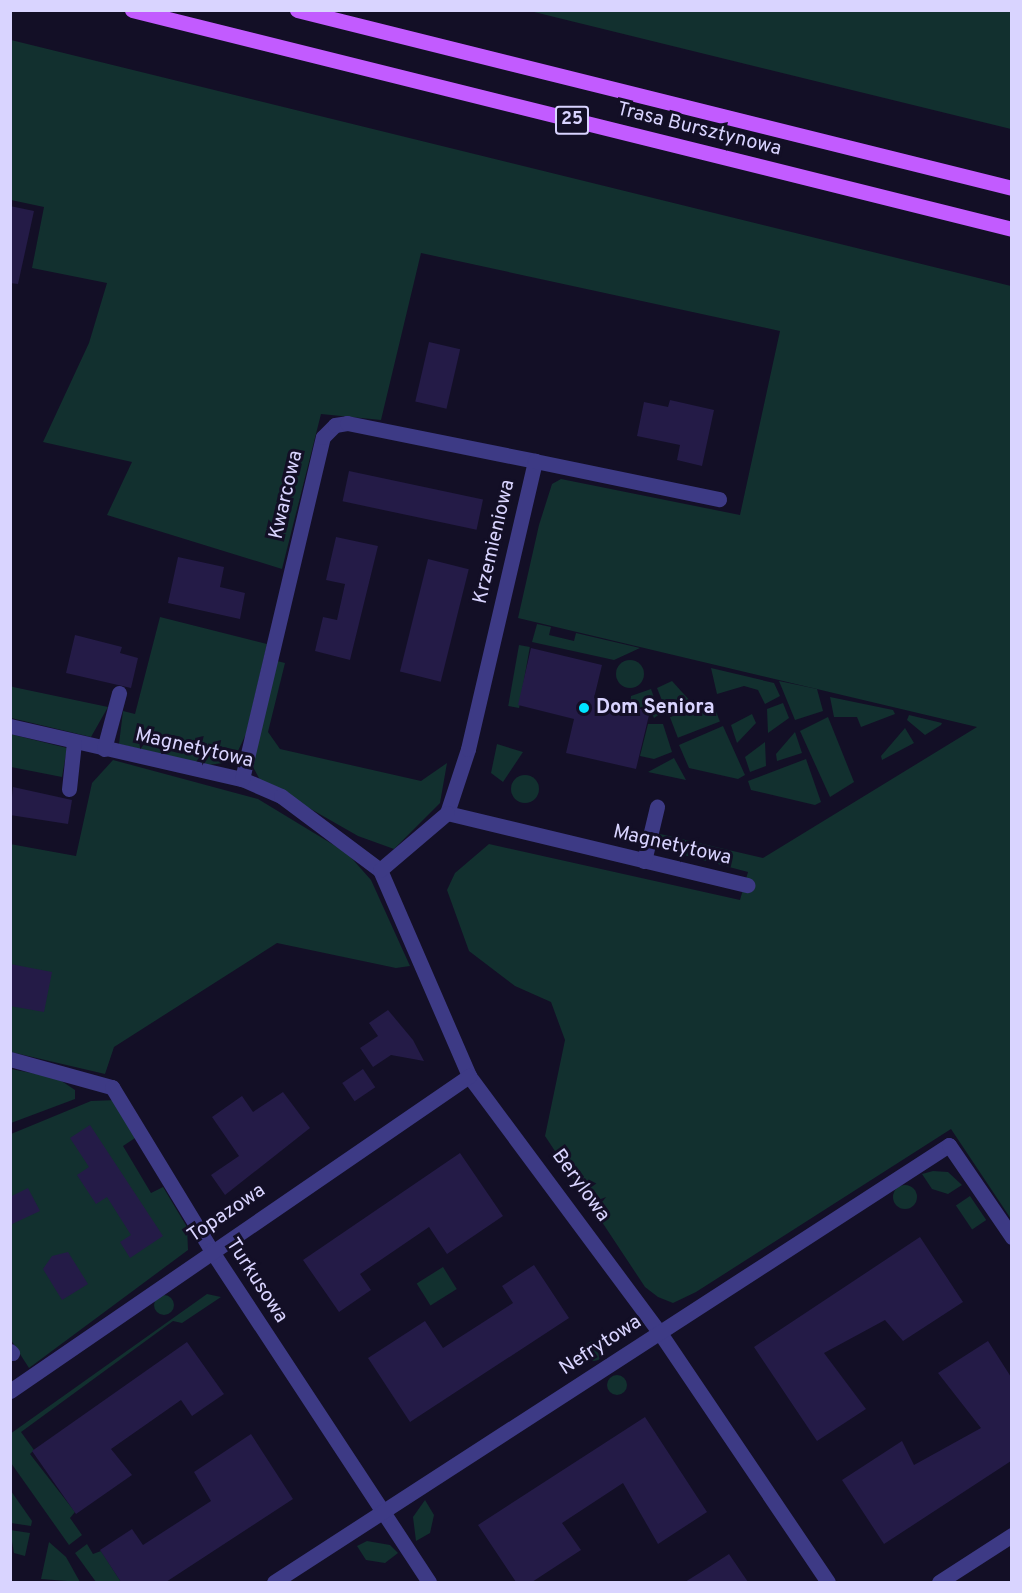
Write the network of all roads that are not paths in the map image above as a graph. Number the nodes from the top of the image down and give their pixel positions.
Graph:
1 (132, 10) edge
2 (297, 10) edge
3 (1011, 188) edge
4 (1011, 229) edge
5 (535, 461) junction
6 (719, 499) dead end
7 (119, 693) dead end
8 (10, 726) edge
9 (74, 742) junction
10 (104, 749) junction
11 (242, 779) junction
12 (69, 789) dead end
13 (657, 807) dead end
14 (447, 813) junction
15 (644, 861) junction
16 (380, 870) junction
17 (748, 885) dead end
18 (10, 1059) edge
19 (469, 1076) junction
20 (1011, 1237) edge
21 (211, 1251) junction
22 (660, 1333) junction
23 (10, 1391) edge
24 (383, 1512) junction
25 (1011, 1535) edge
26 (274, 1582) edge
27 (429, 1582) edge
28 (828, 1582) edge
29 (939, 1582) edge

1 - 4 main road, Trasa Bursztynowa / 25
2 - 3 main road, Trasa Bursztynowa / 25
5 - 6 street, Krzemieniowa
5 - 11 street, Kwarcowa
5 - 14 street, Krzemieniowa
7 - 10 street
8 - 9 street, Magnetytowa
9 - 10 street, Magnetytowa
9 - 12 street
10 - 11 street, Magnetytowa
11 - 16 street, Magnetytowa
13 - 15 street
14 - 15 street, Magnetytowa
14 - 16 street
15 - 17 street, Magnetytowa
16 - 19 street, Berylowa
18 - 21 street, Turkusowa
19 - 21 street, Topazowa
19 - 22 street, Berylowa
20 - 22 street, Nefrytowa
21 - 23 street, Topazowa
21 - 24 street, Turkusowa
22 - 24 street, Nefrytowa
22 - 28 street, Berylowa
24 - 26 street, Nefrytowa
24 - 27 street, Turkusowa
25 - 29 street

